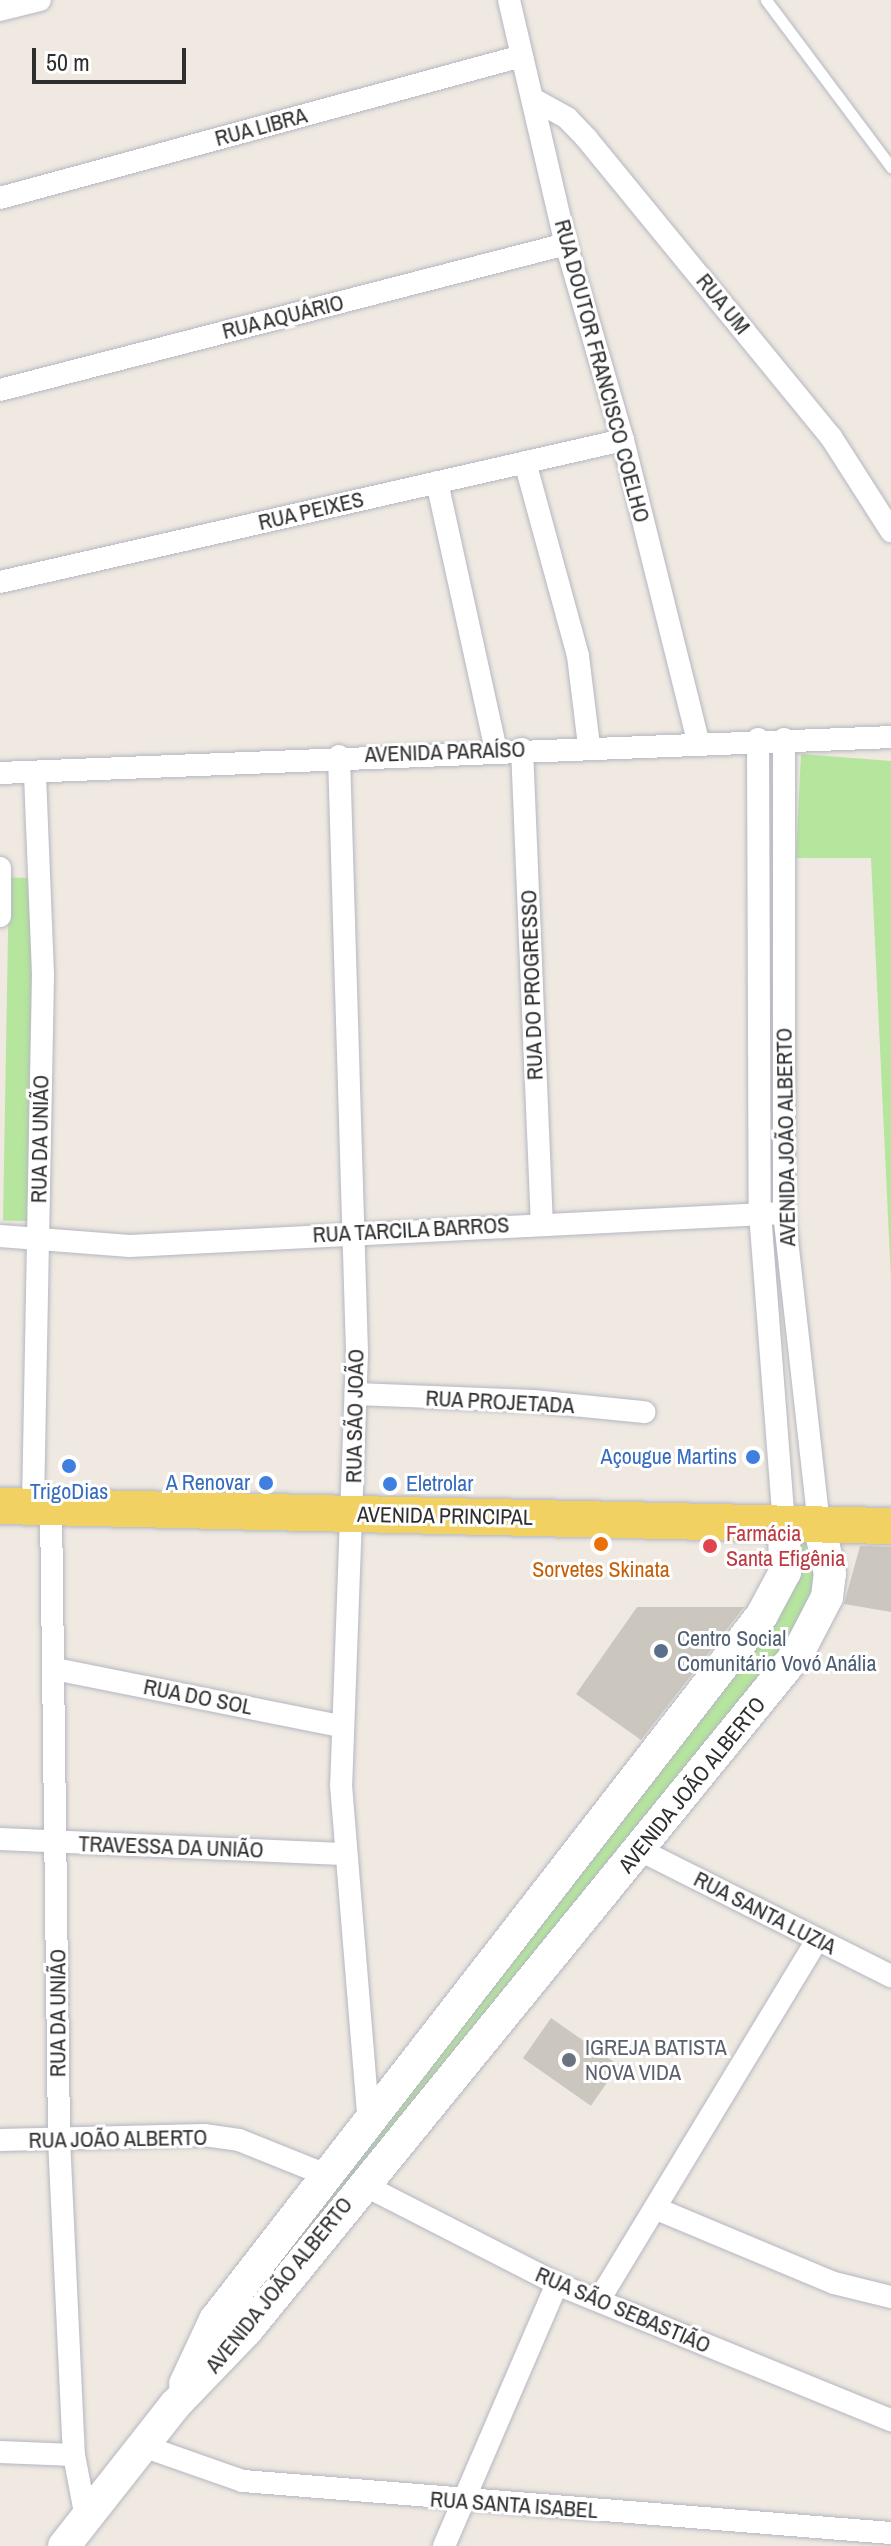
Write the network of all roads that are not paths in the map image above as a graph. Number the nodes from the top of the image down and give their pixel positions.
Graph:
1 (40, 0) edge
2 (509, 0) edge
3 (766, 0) edge
4 (0, 10) edge
5 (522, 56) junction
6 (533, 99) junction
7 (891, 167) edge
8 (0, 198) edge
9 (566, 244) junction
10 (0, 390) edge
11 (623, 440) junction
12 (525, 462) junction
13 (437, 482) junction
14 (891, 531) edge
15 (0, 582) edge
16 (891, 737) edge
17 (758, 739) junction
18 (784, 739) junction
19 (698, 741) junction
20 (589, 746) junction
21 (522, 749) junction
22 (496, 750) junction
23 (339, 756) junction
24 (35, 772) junction
25 (0, 773) edge
26 (42, 868) junction
27 (0, 872) edge
28 (0, 916) edge
29 (760, 1213) junction
30 (784, 1213) junction
31 (542, 1222) junction
32 (356, 1232) junction
33 (0, 1236) edge
34 (38, 1241) junction
35 (356, 1394) junction
36 (644, 1412) dead end
37 (28, 1506) edge
38 (353, 1514) junction
39 (784, 1523) junction
40 (819, 1524) junction
41 (891, 1526) edge
42 (55, 1669) junction
43 (340, 1726) junction
44 (0, 1839) edge
45 (57, 1842) junction
46 (640, 1850) junction
47 (343, 1854) junction
48 (817, 1940) junction
49 (891, 1976) edge
50 (369, 2122) junction
51 (59, 2139) junction
52 (0, 2140) edge
53 (326, 2175) junction
54 (362, 2184) junction
55 (657, 2209) junction
56 (557, 2284) junction
57 (891, 2297) edge
58 (599, 2300) junction
59 (175, 2405) junction
60 (891, 2420) edge
61 (143, 2446) junction
62 (0, 2452) edge
63 (74, 2455) junction
64 (461, 2501) junction
65 (86, 2518) junction
66 (891, 2533) edge
67 (64, 2546) edge
68 (444, 2546) edge

1 - 4 street
2 - 5 street, RUA DOUTOR FRANCISCO COELHO
3 - 7 lane
5 - 6 street, RUA DOUTOR FRANCISCO COELHO
5 - 8 street, RUA LIBRA
6 - 9 street, RUA DOUTOR FRANCISCO COELHO
6 - 14 street, RUA UM
9 - 10 street, RUA AQUÁRIO
9 - 11 street, RUA DOUTOR FRANCISCO COELHO
11 - 12 street, RUA PEIXES
11 - 19 street, RUA DOUTOR FRANCISCO COELHO
12 - 13 street, RUA PEIXES
12 - 20 street
13 - 15 street, RUA PEIXES
13 - 22 street
16 - 18 street, AVENIDA PARAÍSO
17 - 18 street, AVENIDA PARAÍSO
17 - 19 street, AVENIDA PARAÍSO
17 - 29 street, AVENIDA JOÃO ALBERTO
18 - 30 street, AVENIDA JOÃO ALBERTO
19 - 20 street, AVENIDA PARAÍSO
20 - 21 street, AVENIDA PARAÍSO
21 - 22 street, AVENIDA PARAÍSO
21 - 31 street, RUA DO PROGRESSO
22 - 23 street, AVENIDA PARAÍSO
23 - 24 street, AVENIDA PARAÍSO
23 - 32 street, RUA SÃO JOÃO
24 - 25 street, AVENIDA PARAÍSO
24 - 26 street, RUA DA UNIÃO
26 - 27 street
26 - 34 street, RUA DA UNIÃO
27 - 28 street
29 - 30 street, RUA TARCILA BARROS
29 - 31 street, RUA TARCILA BARROS
29 - 39 street, AVENIDA JOÃO ALBERTO
30 - 40 street, AVENIDA JOÃO ALBERTO
31 - 32 street, RUA TARCILA BARROS
32 - 34 street, RUA TARCILA BARROS
32 - 35 street, RUA SÃO JOÃO
33 - 34 street, RUA TARCILA BARROS
34 - 37 street, RUA DA UNIÃO
35 - 36 street, RUA PROJETADA
35 - 38 street, RUA SÃO JOÃO
37 - 38 main road, AVENIDA PRINCIPAL
37 - 42 street, RUA DA UNIÃO
38 - 39 main road, AVENIDA PRINCIPAL
38 - 43 street, RUA SÃO JOÃO
39 - 40 main road, AVENIDA PRINCIPAL
39 - 50 street, AVENIDA JOÃO ALBERTO
40 - 41 main road, AVENIDA PRINCIPAL
40 - 46 street, AVENIDA JOÃO ALBERTO
42 - 43 street, RUA DO SOL
42 - 45 street, RUA DA UNIÃO
43 - 47 street, RUA SÃO JOÃO
44 - 45 street, TRAVESSA DA UNIÃO
45 - 47 street, TRAVESSA DA UNIÃO
45 - 51 street, RUA DA UNIÃO
46 - 48 street, RUA SANTA LUZIA
46 - 54 street, AVENIDA JOÃO ALBERTO
47 - 50 street, RUA SÃO JOÃO
48 - 49 street, RUA SANTA LUZIA
48 - 55 street
50 - 53 street, AVENIDA JOÃO ALBERTO
51 - 52 street, RUA JOÃO ALBERTO
51 - 53 street, RUA JOÃO ALBERTO
51 - 63 street, RUA DA UNIÃO
53 - 59 street, AVENIDA JOÃO ALBERTO
54 - 56 street, RUA SÃO SEBASTIÃO
54 - 59 street, AVENIDA JOÃO ALBERTO
55 - 57 street
55 - 58 street
56 - 58 street, RUA SÃO SEBASTIÃO
56 - 64 street
58 - 60 street, RUA SÃO SEBASTIÃO
59 - 61 street, AVENIDA JOÃO ALBERTO
61 - 64 street, RUA SANTA ISABEL
61 - 65 street, AVENIDA JOÃO ALBERTO
62 - 63 street
63 - 65 street, RUA DA UNIÃO
64 - 66 street, RUA SANTA ISABEL
64 - 68 street
65 - 67 street, AVENIDA JOÃO ALBERTO

